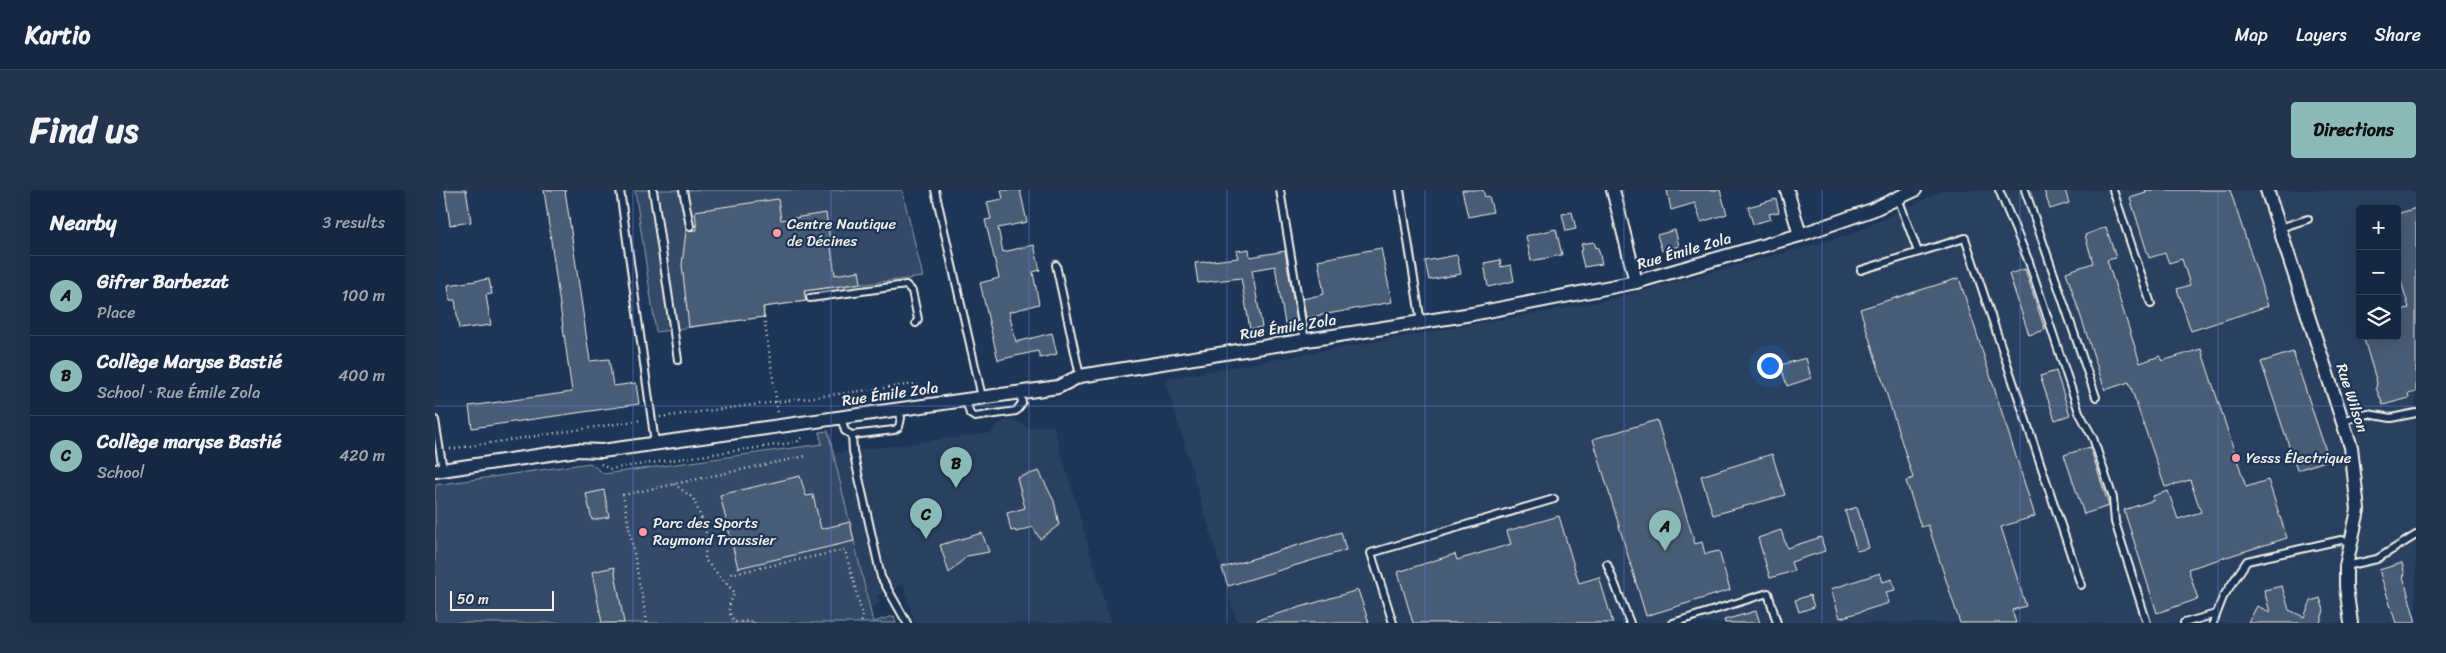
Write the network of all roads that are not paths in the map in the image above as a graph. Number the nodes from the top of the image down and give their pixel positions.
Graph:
1 (620, 190) edge
2 (653, 190) edge
3 (683, 190) edge
4 (935, 190) edge
5 (1282, 190) edge
6 (1401, 190) edge
7 (1613, 190) edge
8 (1787, 190) edge
9 (1915, 190) edge
10 (1999, 190) edge
11 (2025, 190) edge
12 (2113, 190) edge
13 (2267, 190) edge
14 (1898, 198) junction
15 (2308, 219) dead end
16 (690, 226) dead end
17 (2279, 228) junction
18 (1800, 234) junction
19 (1918, 252) junction
20 (1055, 265) dead end
21 (1861, 270) dead end
22 (1636, 282) junction
23 (810, 298) dead end
24 (2151, 304) dead end
25 (1421, 322) junction
26 (916, 323) dead end
27 (1305, 341) junction
28 (678, 360) dead end
29 (1081, 376) junction
30 (1020, 392) junction
31 (2096, 396) dead end
32 (983, 397) junction
33 (966, 400) junction
34 (899, 409) junction
35 (2416, 413) edge
36 (841, 417) junction
37 (435, 420) edge
38 (2343, 421) junction
39 (852, 435) junction
40 (655, 443) junction
41 (439, 470) edge
42 (1554, 499) dead end
43 (2416, 535) edge
44 (2352, 542) junction
45 (1607, 564) dead end
46 (2346, 566) junction
47 (2081, 585) dead end
48 (2216, 614) junction
49 (907, 623) edge
50 (1393, 623) edge
51 (1630, 623) edge
52 (1673, 623) edge
53 (1777, 623) edge
54 (2147, 623) edge
55 (2184, 623) edge
56 (2213, 623) edge
57 (2351, 623) edge

1 - 40 lane
2 - 28 lane
3 - 16 lane
4 - 32 lane
5 - 27 lane
6 - 25 lane
7 - 22 street
8 - 18 street
9 - 14 street, Rue Émile Zola
10 - 54 lane
11 - 31 lane
12 - 24 lane
13 - 17 street, Rue Wilson
14 - 18 street, Rue Émile Zola
14 - 19 lane
15 - 17 lane
17 - 38 street, Rue Wilson
18 - 22 street, Rue Émile Zola
19 - 21 lane
19 - 47 lane
20 - 29 lane
22 - 25 street, Rue Émile Zola
23 - 26 lane
25 - 27 street, Rue Émile Zola
27 - 29 street, Rue Émile Zola
29 - 30 street, Rue Émile Zola
30 - 32 street, Rue Émile Zola
30 - 33 lane
32 - 33 street, Rue Émile Zola
33 - 34 street, Rue Émile Zola
34 - 36 street, Rue Émile Zola
34 - 39 lane
35 - 38 lane
36 - 39 lane
36 - 40 street, Rue Émile Zola
37 - 41 lane, Rue Émile Zola
38 - 44 street, Rue Wilson
39 - 49 lane
40 - 41 street, Rue Émile Zola
42 - 50 lane
43 - 46 lane
44 - 46 street, Rue Wilson
44 - 48 lane
45 - 51 lane
46 - 57 street, Rue Wilson
48 - 55 lane
48 - 56 lane
52 - 53 lane

